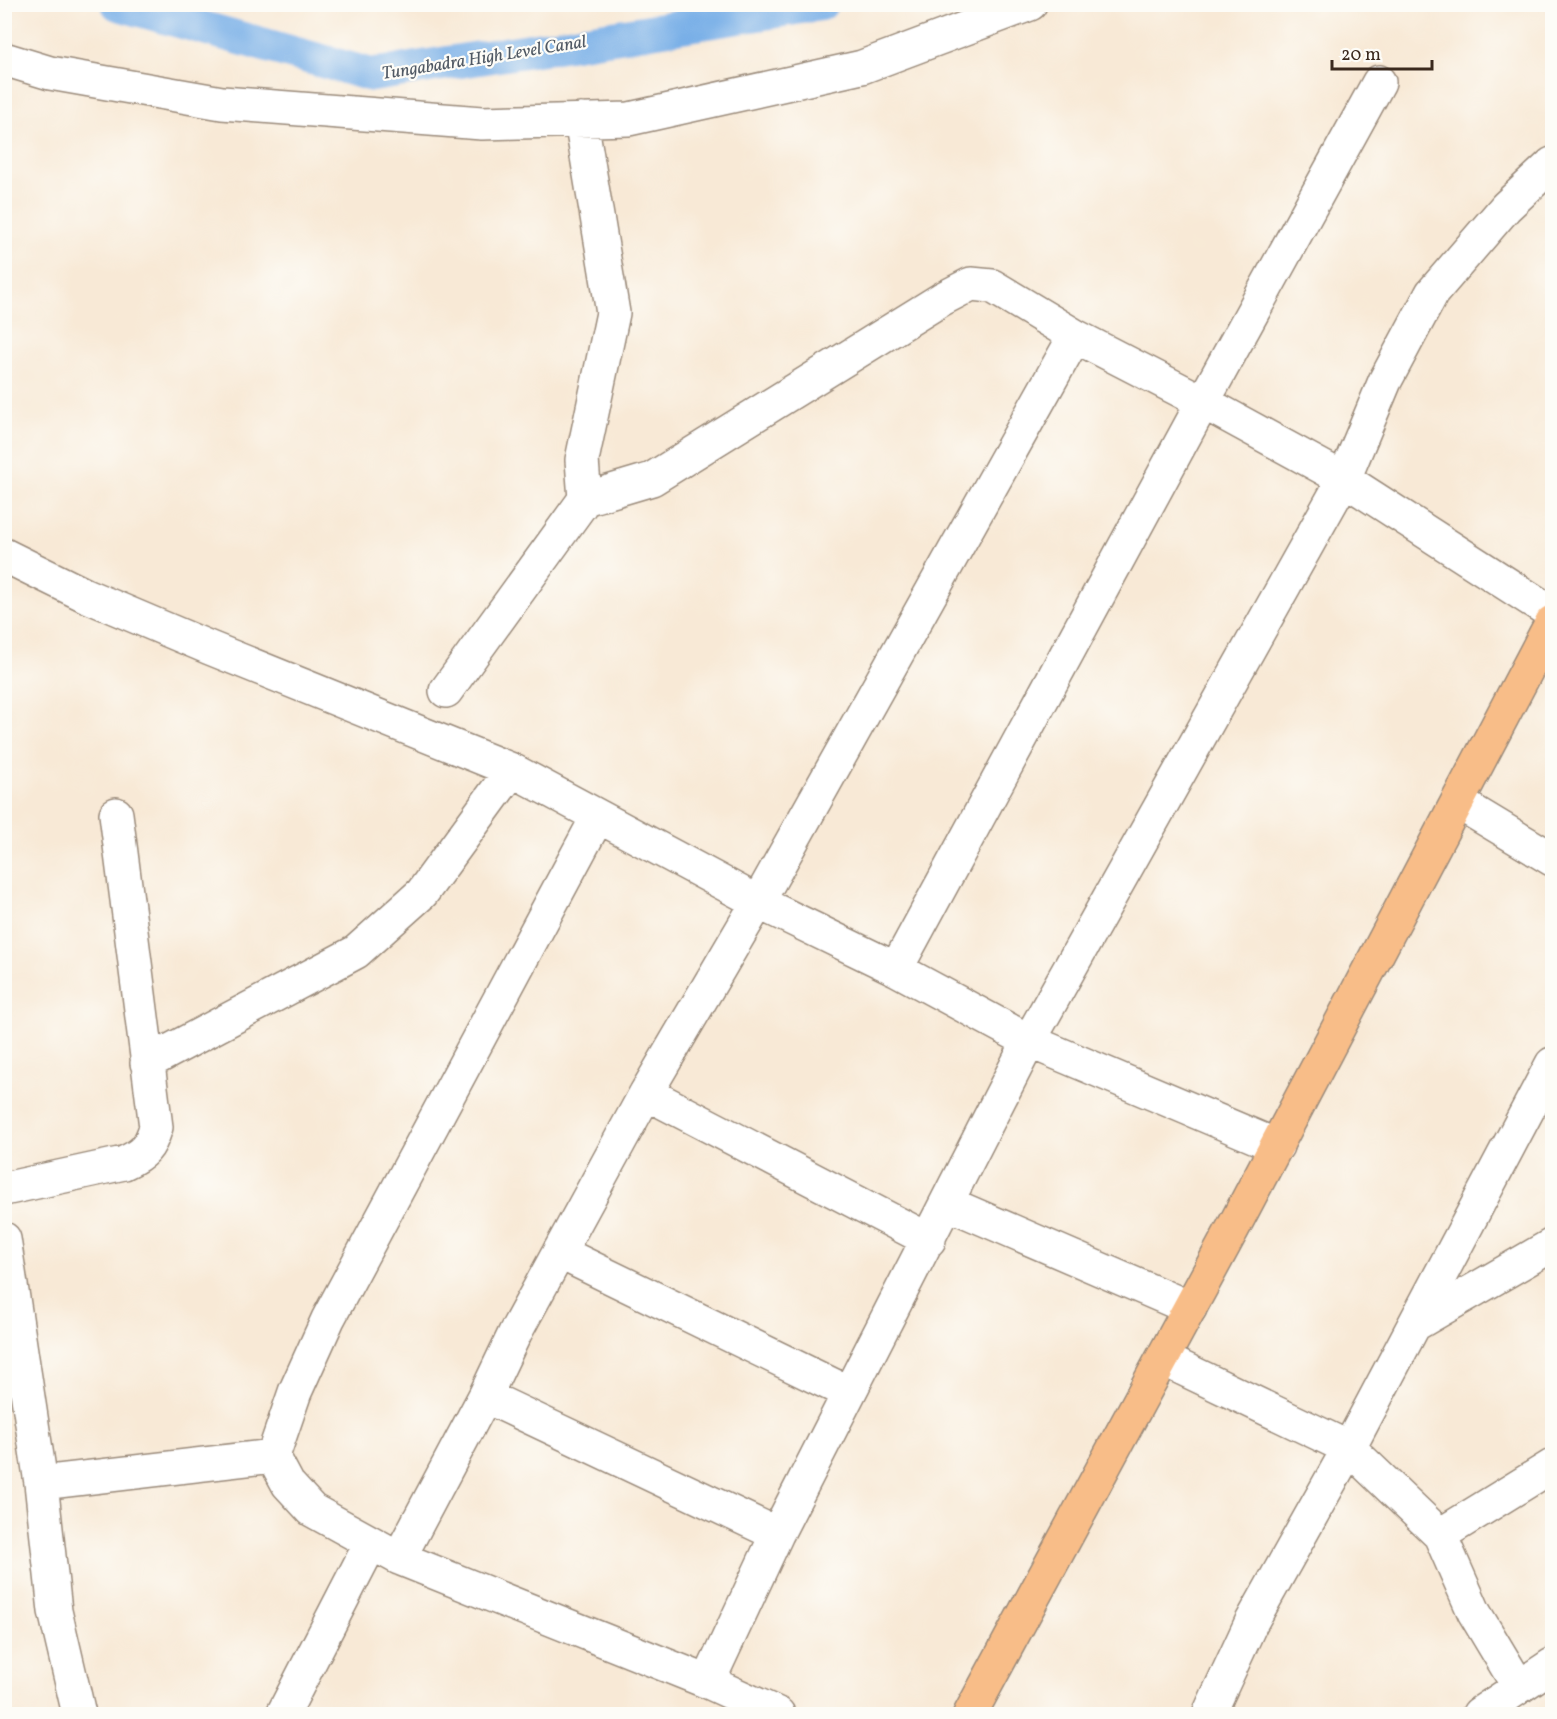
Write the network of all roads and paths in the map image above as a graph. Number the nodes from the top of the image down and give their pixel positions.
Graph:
1 (1030, 4) edge
2 (4, 59) edge
3 (1379, 82) dead end
4 (581, 120) junction
5 (1552, 164) edge
6 (1075, 336) junction
7 (1203, 402) junction
8 (1344, 479) junction
9 (585, 499) junction
10 (4, 555) edge
11 (1552, 613) edge
12 (1552, 622) edge
13 (446, 691) dead end
14 (512, 770) junction
15 (1459, 803) junction
16 (116, 814) dead end
17 (597, 818) junction
18 (1552, 859) edge
19 (758, 902) junction
20 (896, 969) junction
21 (1029, 1041) junction
22 (147, 1063) junction
23 (1552, 1064) edge
24 (646, 1092) junction
25 (1277, 1146) junction
26 (4, 1189) edge
27 (947, 1203) junction
28 (4, 1239) edge
29 (929, 1240) junction
30 (1552, 1245) edge
31 (559, 1252) junction
32 (1190, 1308) junction
33 (1414, 1325) junction
34 (1163, 1359) junction
35 (849, 1393) junction
36 (16, 1394) edge
37 (485, 1396) junction
38 (1349, 1448) junction
39 (273, 1456) junction
40 (1552, 1466) edge
41 (41, 1483) junction
42 (777, 1534) junction
43 (1440, 1535) junction
44 (385, 1551) junction
45 (1552, 1665) edge
46 (708, 1682) junction
47 (1519, 1687) junction
48 (79, 1714) edge
49 (283, 1714) edge
50 (778, 1714) edge
51 (970, 1714) edge
52 (1209, 1714) edge
53 (1479, 1714) edge

1 - 4 street
2 - 4 street
3 - 7 street
4 - 9 street
5 - 8 street
6 - 7 street
6 - 9 street
6 - 19 street
7 - 8 street
7 - 20 street
8 - 11 street
8 - 21 street
9 - 13 street
10 - 14 street
12 - 15 main road
14 - 17 street
14 - 22 street
15 - 18 street
15 - 25 main road
16 - 22 street
17 - 19 street
17 - 39 street
19 - 20 street
19 - 24 street
20 - 21 street
21 - 25 street
21 - 27 street
22 - 26 street
23 - 33 street
24 - 29 street
24 - 31 street
25 - 32 main road
27 - 29 street
27 - 32 street
28 - 36 street
29 - 35 street
30 - 33 street
31 - 35 street
31 - 37 street
32 - 34 main road
33 - 38 street
34 - 38 street
34 - 51 main road
35 - 42 street
36 - 41 street
37 - 42 street
37 - 44 street
38 - 43 street
38 - 52 street
39 - 41 street
39 - 44 street
40 - 43 street
41 - 48 street
42 - 46 street
43 - 47 street
44 - 46 street
44 - 49 street
45 - 47 street
46 - 50 street
47 - 53 street

